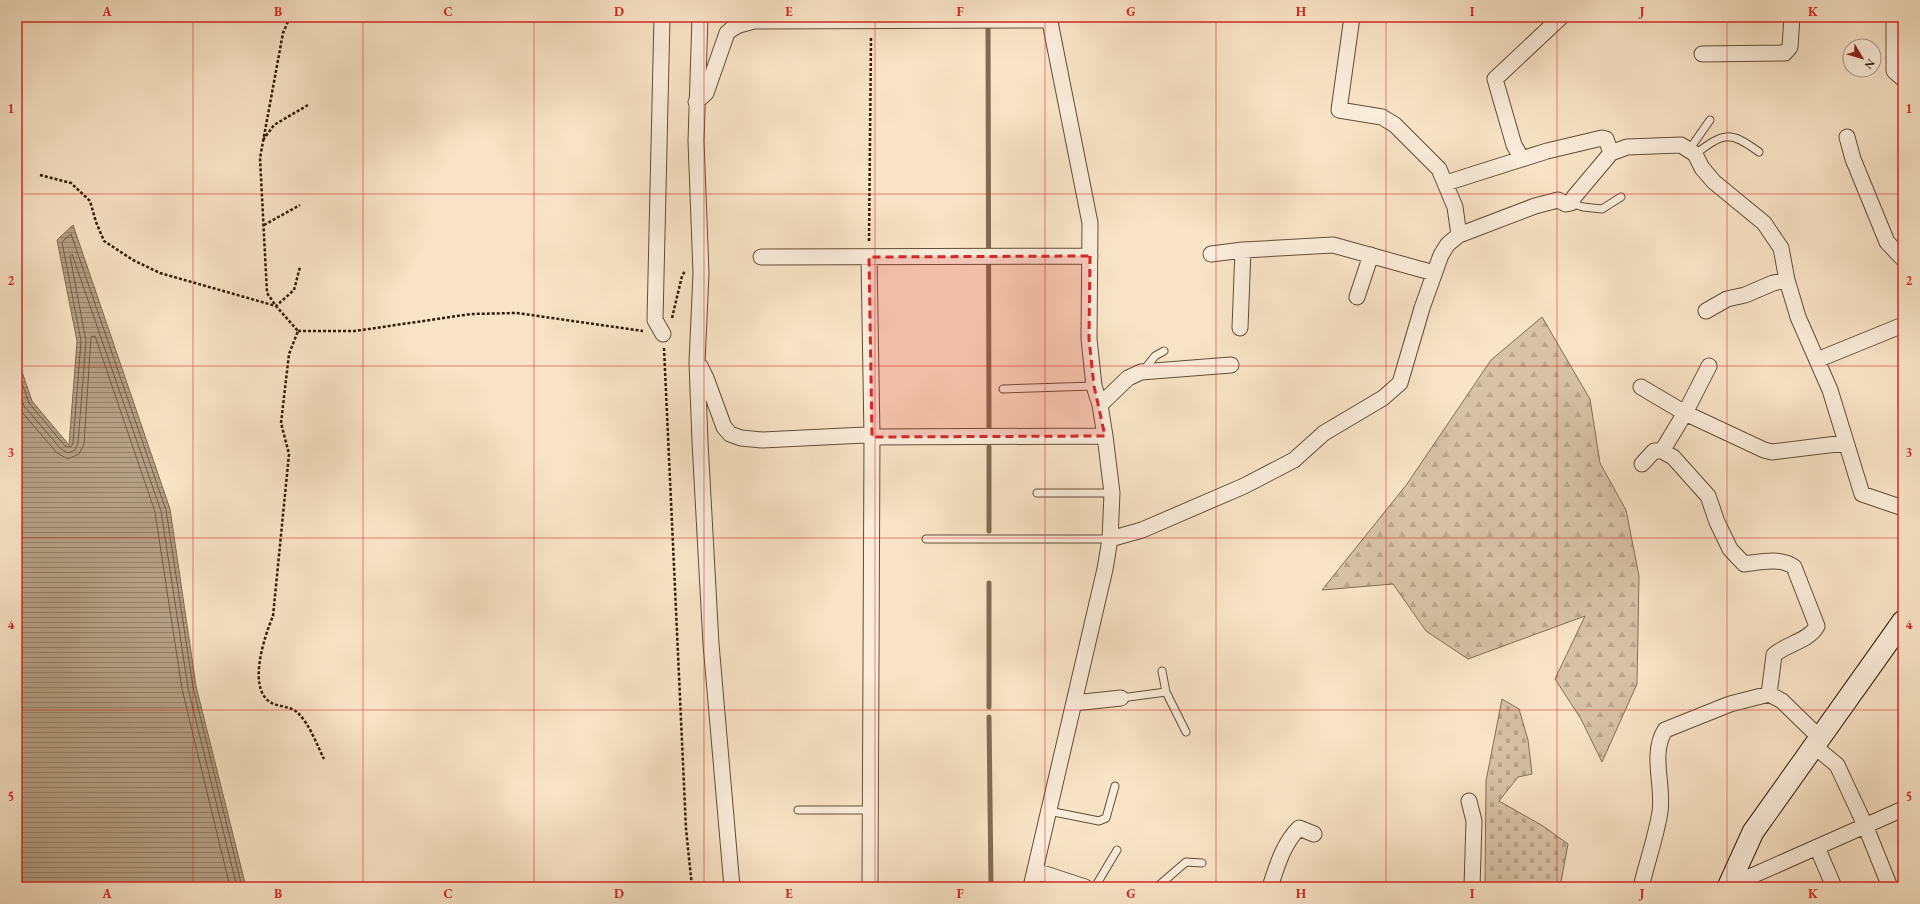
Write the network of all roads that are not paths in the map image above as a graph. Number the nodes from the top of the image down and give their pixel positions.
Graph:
1 (662, 17) edge
2 (700, 17) edge
3 (1352, 17) edge
4 (1561, 17) edge
5 (1792, 17) edge
6 (1894, 17) edge
7 (1050, 18) edge
8 (1702, 54) dead end
9 (1903, 79) edge
10 (696, 102) junction
11 (1710, 120) dead end
12 (1847, 137) dead end
13 (1692, 152) junction
14 (1759, 152) dead end
15 (1611, 153) junction
16 (1522, 159) junction
17 (1446, 183) junction
18 (1621, 197) dead end
19 (1571, 203) junction
20 (1458, 236) junction
21 (1243, 250) junction
22 (1211, 254) dead end
23 (1371, 255) junction
24 (1090, 256) junction
25 (761, 257) dead end
26 (869, 257) junction
27 (1903, 259) edge
28 (1434, 273) junction
29 (1787, 280) junction
30 (1357, 297) dead end
31 (1706, 311) dead end
32 (1903, 325) edge
33 (1240, 328) dead end
34 (663, 334) road end
35 (1164, 351) dead end
36 (1817, 360) junction
37 (698, 363) junction
38 (1231, 365) dead end
39 (1709, 366) dead end
40 (1142, 372) junction
41 (1094, 386) junction
42 (1642, 387) dead end
43 (1003, 389) dead end
44 (1100, 405) junction
45 (1685, 413) junction
46 (1105, 436) junction
47 (872, 437) junction
48 (1846, 443) junction
49 (1662, 451) junction
50 (1642, 464) dead end
51 (1037, 493) dead end
52 (1112, 493) junction
53 (1903, 508) edge
54 (926, 539) dead end
55 (1110, 539) junction
56 (1903, 621) edge
57 (1162, 672) dead end
58 (1166, 692) junction
59 (1769, 694) junction
60 (1120, 698) joint
61 (1074, 703) junction
62 (1186, 732) dead end
63 (1817, 742) junction
64 (1115, 786) dead end
65 (1469, 801) dead end
66 (1903, 809) edge
67 (798, 810) dead end
68 (870, 810) junction
69 (1049, 811) junction
70 (1865, 825) junction
71 (1314, 834) dead end
72 (1817, 847) junction
73 (1117, 850) dead end
74 (1202, 863) dead end
75 (1036, 871) junction
76 (1729, 886) edge
77 (732, 887) edge
78 (870, 887) edge
79 (1031, 887) edge
80 (1085, 887) edge
81 (1095, 887) edge
82 (1157, 887) edge
83 (1270, 887) edge
84 (1472, 887) edge
85 (1641, 887) edge
86 (1834, 887) edge
87 (1890, 887) edge

1 - 34 street
2 - 10 street
3 - 17 street
4 - 16 street
5 - 8 street
6 - 9 street
7 - 10 street
7 - 24 street
10 - 37 street
11 - 13 lane
12 - 27 street
13 - 14 lane
13 - 15 street
13 - 29 street
15 - 16 street
15 - 19 street
16 - 17 street
17 - 20 street
18 - 19 lane
19 - 20 street
20 - 28 street
21 - 22 street
21 - 23 street
21 - 33 street
23 - 28 street
23 - 30 street
24 - 26 street
24 - 41 street
25 - 26 street
26 - 47 street
28 - 55 street
29 - 31 street
29 - 36 street
32 - 36 street
35 - 40 lane
36 - 48 street
37 - 47 street
37 - 77 street
38 - 40 street
39 - 45 street
40 - 44 street
41 - 43 lane
41 - 44 street
42 - 45 street
44 - 46 street
45 - 48 street
45 - 49 street
46 - 47 street
46 - 52 street
47 - 68 street
48 - 53 street
49 - 50 street
49 - 59 street
51 - 52 lane
52 - 55 street
54 - 55 lane
55 - 61 street
56 - 63 street
57 - 58 lane
58 - 60 lane
58 - 62 lane
59 - 63 street
59 - 85 street
60 - 61 street
61 - 69 street
63 - 70 street
63 - 76 street
64 - 69 lane
65 - 84 street
66 - 70 street
67 - 68 lane
68 - 78 street
69 - 75 street
70 - 72 street
70 - 87 street
71 - 83 street
72 - 76 street
72 - 86 street
73 - 81 lane
74 - 82 lane
75 - 79 street
75 - 80 street

